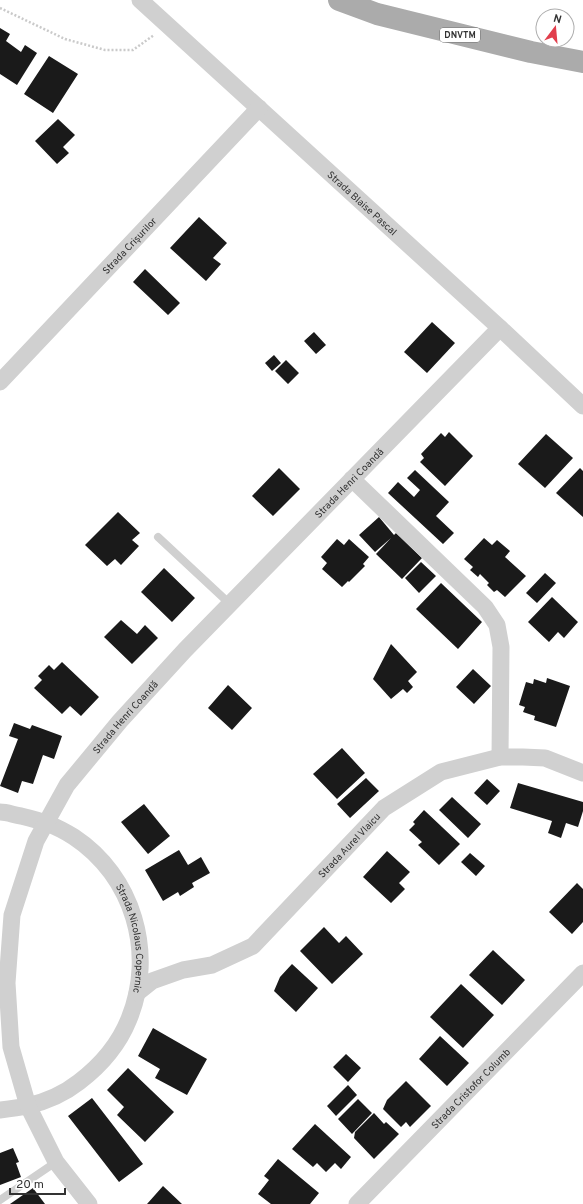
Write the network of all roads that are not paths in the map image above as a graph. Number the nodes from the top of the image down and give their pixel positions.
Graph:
1 (140, 0) edge
2 (339, 0) edge
3 (376, 0) edge
4 (583, 50) edge
5 (583, 62) edge
6 (259, 108) junction
7 (500, 328) junction
8 (0, 382) edge
9 (583, 406) edge
10 (352, 479) junction
11 (158, 537) dead end
12 (230, 604) junction
13 (500, 757) junction
14 (583, 773) edge
15 (0, 812) edge
16 (46, 822) junction
17 (583, 973) edge
18 (137, 993) junction
19 (28, 1106) junction
20 (0, 1110) edge
21 (56, 1162) junction
22 (0, 1200) edge
23 (89, 1204) edge
24 (357, 1204) edge

1 - 6 street, Strada Blaise Pascal
2 - 5 main road, DNVTM
3 - 4 main road, DNVTM
6 - 7 street, Strada Blaise Pascal
6 - 8 street, Strada Crișurilor
7 - 9 street, Strada Blaise Pascal
7 - 10 street, Strada Henri Coandă
10 - 12 street, Strada Henri Coandă
10 - 13 street
11 - 12 lane
12 - 16 street, Strada Henri Coandă
13 - 14 street, Strada Aurel Vlaicu
13 - 18 street, Strada Aurel Vlaicu
15 - 16 street, Strada Nicolaus Copernic
16 - 18 street, Strada Nicolaus Copernic
16 - 19 street, Strada Henri Coandă
17 - 24 street, Strada Cristofor Columb
18 - 19 street, Strada Nicolaus Copernic
19 - 20 street, Strada Nicolaus Copernic
19 - 21 street, Strada Henri Coandă
21 - 22 lane
21 - 23 street, Strada Henri Coandă

